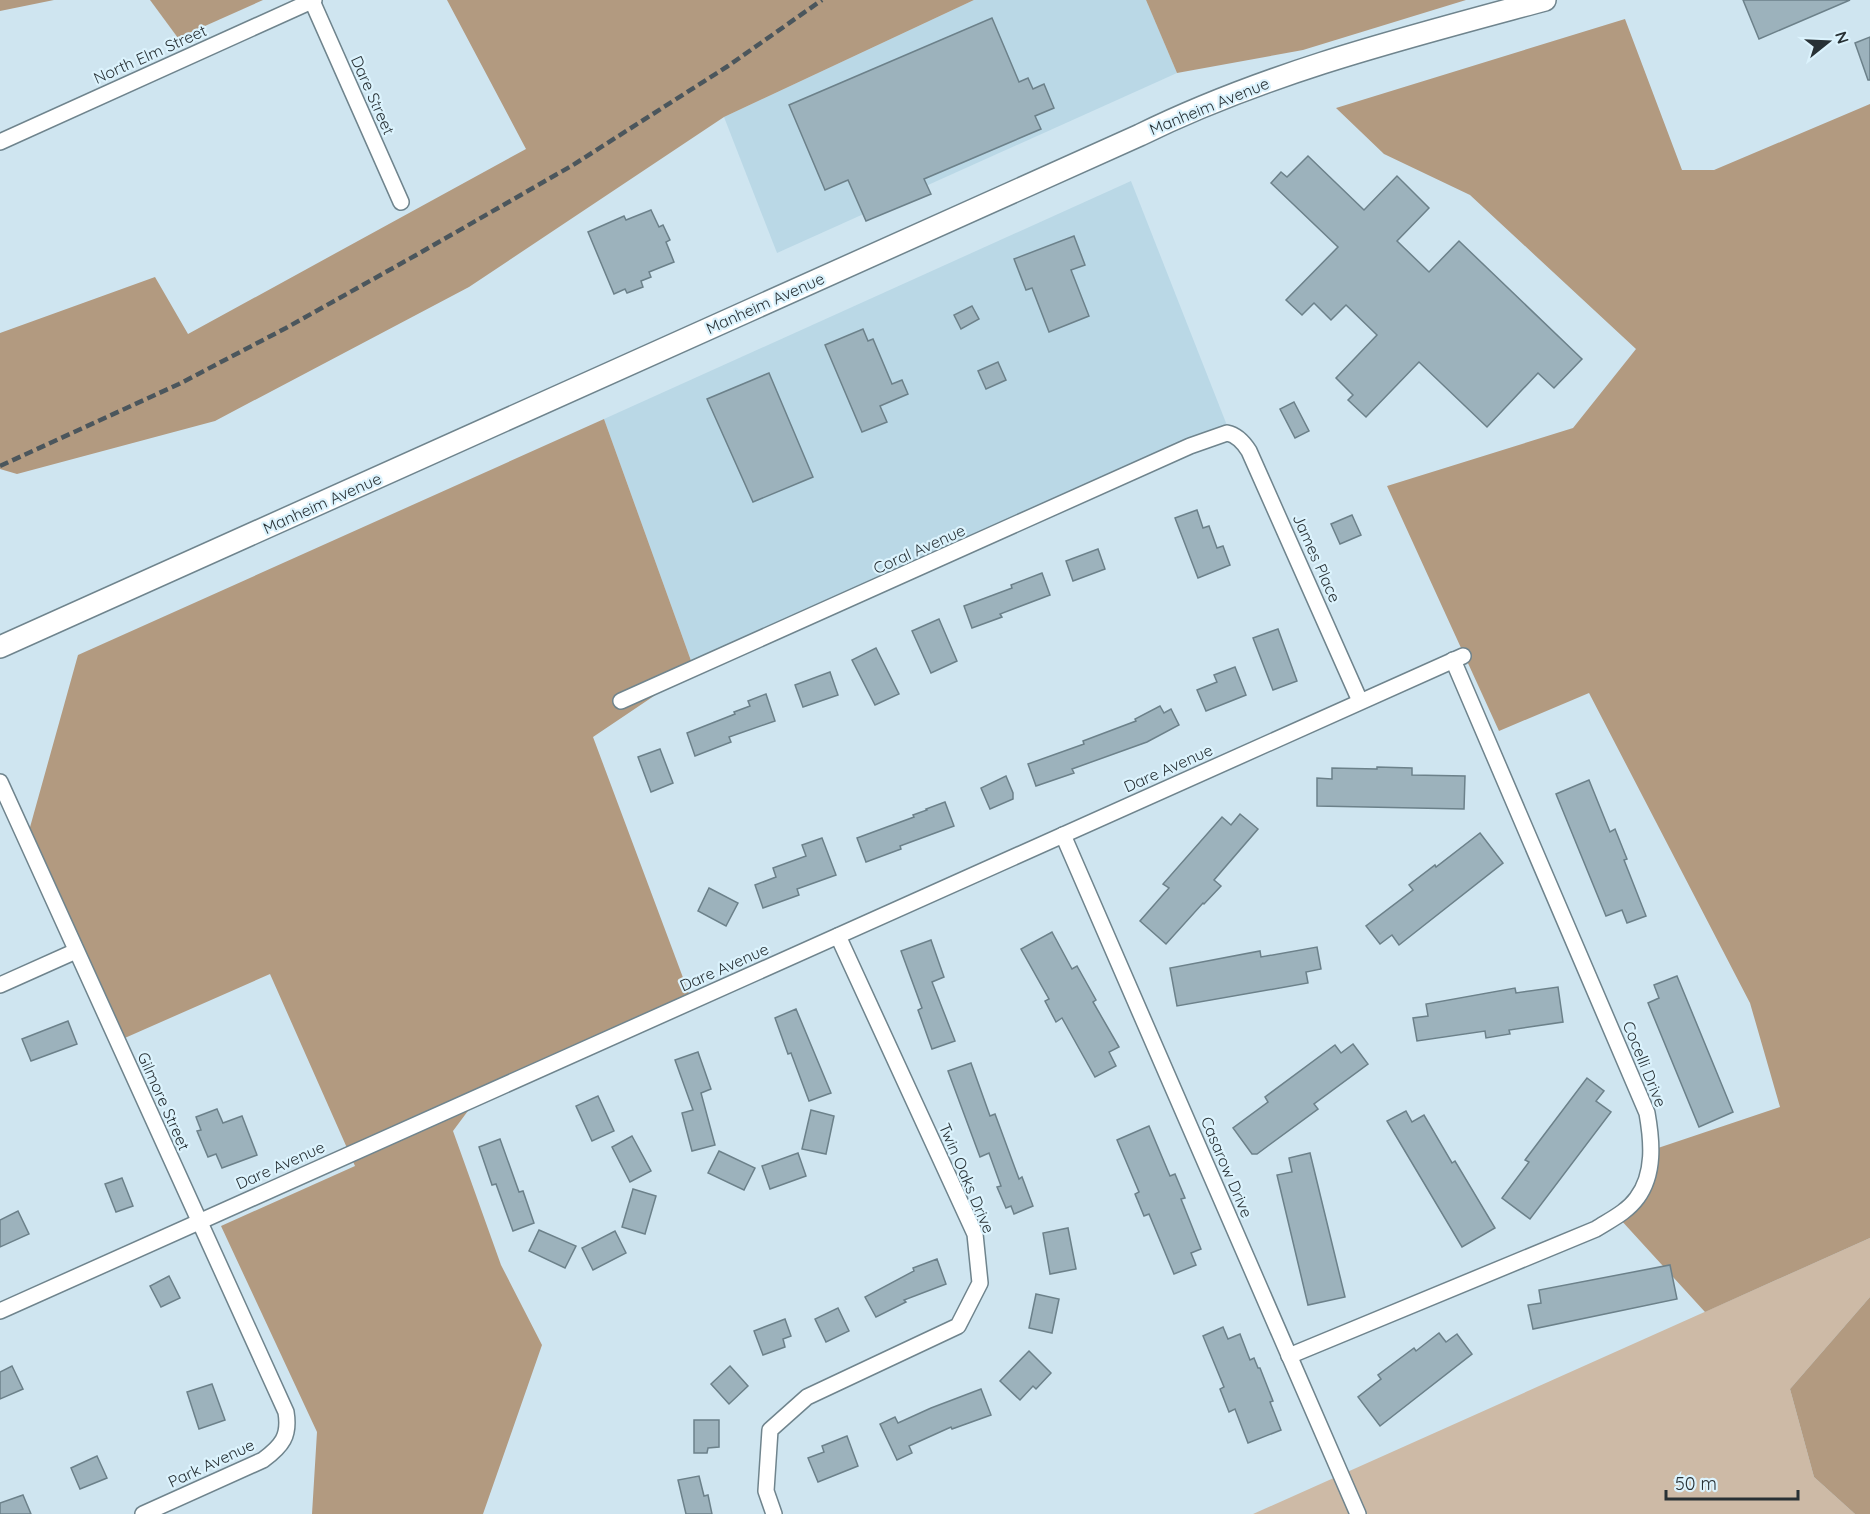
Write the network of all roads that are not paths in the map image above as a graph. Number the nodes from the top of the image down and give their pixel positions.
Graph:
1 (1545, 0) edge
2 (313, 1) edge
3 (0, 141) edge
4 (401, 202) dead end
5 (1232, 434) joint
6 (0, 647) edge
7 (1458, 658) joint
8 (621, 701) dead end
9 (1360, 702) junction
10 (0, 782) edge
11 (1063, 835) junction
12 (838, 936) junction
13 (76, 951) junction
14 (0, 985) edge
15 (199, 1222) junction
16 (0, 1311) edge
17 (1289, 1356) junction
18 (285, 1435) joint
19 (143, 1514) edge
20 (774, 1514) edge
21 (1358, 1514) edge

1 - 6 street, Manheim Avenue
2 - 3 street, North Elm Street
2 - 4 street, Dare Street
5 - 8 street, Coral Avenue
5 - 9 street, James Place
7 - 9 street, Dare Avenue
7 - 17 street, Cocelli Drive
9 - 11 street, Dare Avenue
10 - 13 street, Gilmore Street
11 - 12 street, Dare Avenue
11 - 17 street, Casarow Drive
12 - 15 street, Dare Avenue
12 - 20 street, Twin Oaks Drive
13 - 14 street
13 - 15 street, Gilmore Street
15 - 16 street, Dare Avenue
15 - 18 street, Gilmore Street
17 - 21 street, Casarow Drive
18 - 19 street, Park Avenue

